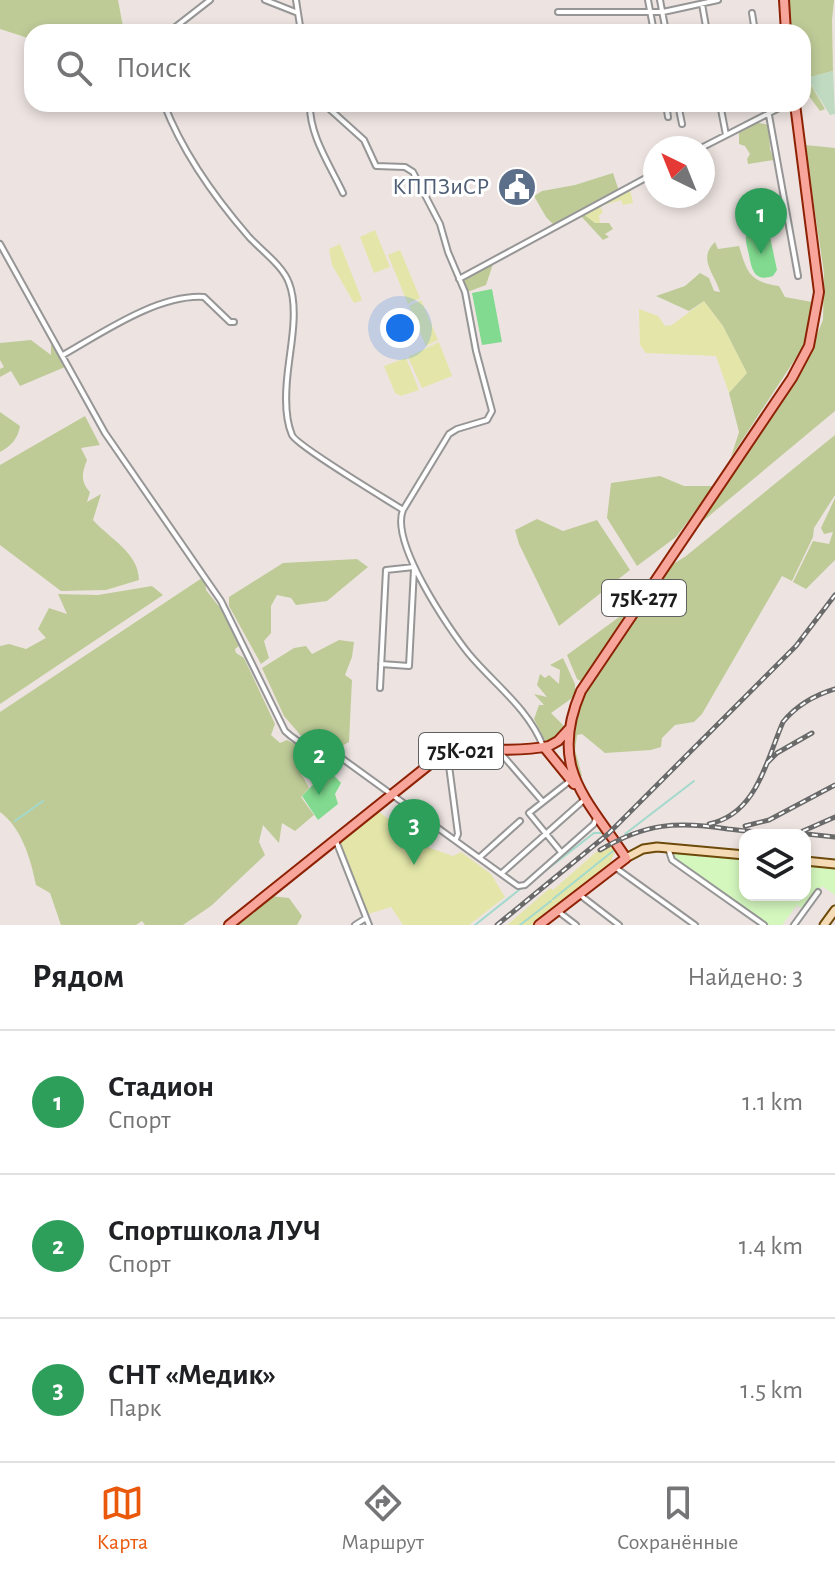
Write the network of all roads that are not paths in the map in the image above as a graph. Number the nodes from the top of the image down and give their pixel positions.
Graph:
1 (210, 0) edge
2 (265, 0) edge
3 (296, 0) edge
4 (648, 0) edge
5 (660, 0) edge
6 (718, 0) edge
7 (784, 0) edge
8 (702, 4) junction
9 (558, 12) dead end
10 (663, 12) junction
11 (298, 13) junction
12 (650, 13) junction
13 (752, 13) dead end
14 (179, 24) edge
15 (300, 24) edge
16 (652, 24) edge
17 (665, 24) edge
18 (706, 24) edge
19 (754, 24) edge
20 (786, 24) edge
21 (167, 112) edge
22 (309, 112) edge
23 (331, 112) edge
24 (667, 112) edge
25 (680, 112) edge
26 (722, 112) edge
27 (762, 112) edge
28 (796, 112) edge
29 (769, 113) joint
30 (668, 117) dead end
31 (756, 120) junction
32 (682, 124) dead end
33 (726, 135) junction
34 (715, 141) edge
35 (643, 179) edge
36 (343, 193) dead end
37 (0, 244) edge
38 (798, 276) dead end
39 (459, 279) junction
40 (234, 322) dead end
41 (63, 355) junction
42 (403, 510) junction
43 (414, 567) junction
44 (422, 580) junction
45 (412, 586) junction
46 (381, 664) junction
47 (380, 688) dead end
48 (569, 728) junction
49 (544, 747) junction
50 (497, 748) junction
51 (448, 755) junction
52 (574, 784) junction
53 (391, 794) junction
54 (585, 799) junction
55 (543, 802) junction
56 (596, 816) junction
57 (520, 821) dead end
58 (545, 833) junction
59 (456, 839) junction
60 (336, 840) junction
61 (668, 848) junction
62 (561, 852) junction
63 (739, 854) edge
64 (479, 857) junction
65 (619, 858) junction
66 (811, 862) edge
67 (835, 864) edge
68 (503, 872) junction
69 (818, 892) dead end
70 (579, 894) junction
71 (558, 910) junction
72 (835, 910) edge
73 (366, 918) junction
74 (229, 925) edge
75 (355, 925) edge
76 (369, 925) edge
77 (539, 925) edge
78 (576, 925) edge
79 (619, 925) edge
80 (695, 925) edge
81 (764, 925) edge
82 (794, 925) edge
83 (824, 925) edge

1 - 14 street
2 - 11 street
3 - 11 street
4 - 12 street
5 - 10 street
6 - 8 street
7 - 20 main road
8 - 10 street
8 - 18 street
9 - 12 street
10 - 12 street
10 - 17 street
11 - 15 street
12 - 16 street
13 - 19 street
21 - 42 street
22 - 36 street
23 - 39 street
24 - 30 street
25 - 32 street
26 - 33 street
27 - 31 street
28 - 48 main road, 75К-277
29 - 31 street
29 - 38 street
31 - 33 street
33 - 34 street
35 - 39 street
37 - 41 street
39 - 42 street
40 - 41 street
41 - 53 street
42 - 43 street
43 - 44 street
43 - 45 street
43 - 46 street
44 - 45 street
44 - 49 street
45 - 46 street
46 - 47 street
48 - 49 main road
48 - 52 main road
49 - 50 main road, 75К-021
49 - 52 main road
50 - 51 main road, 75К-021
50 - 55 street
51 - 53 main road, 75К-021
51 - 59 street
52 - 54 main road
52 - 55 street
53 - 59 street
53 - 60 main road, 75К-021
54 - 56 main road
54 - 58 street
55 - 58 street
56 - 62 street
56 - 65 main road
57 - 64 street
58 - 62 street
58 - 68 street
59 - 64 street
60 - 73 street
60 - 74 main road, 75К-021
61 - 63 main road
61 - 65 main road
61 - 81 street
62 - 68 street
64 - 68 street
65 - 70 main road
65 - 80 street
66 - 67 main road
69 - 82 street
70 - 71 main road
70 - 79 street
71 - 77 main road
71 - 78 street
72 - 83 main road
73 - 75 street
73 - 76 street

